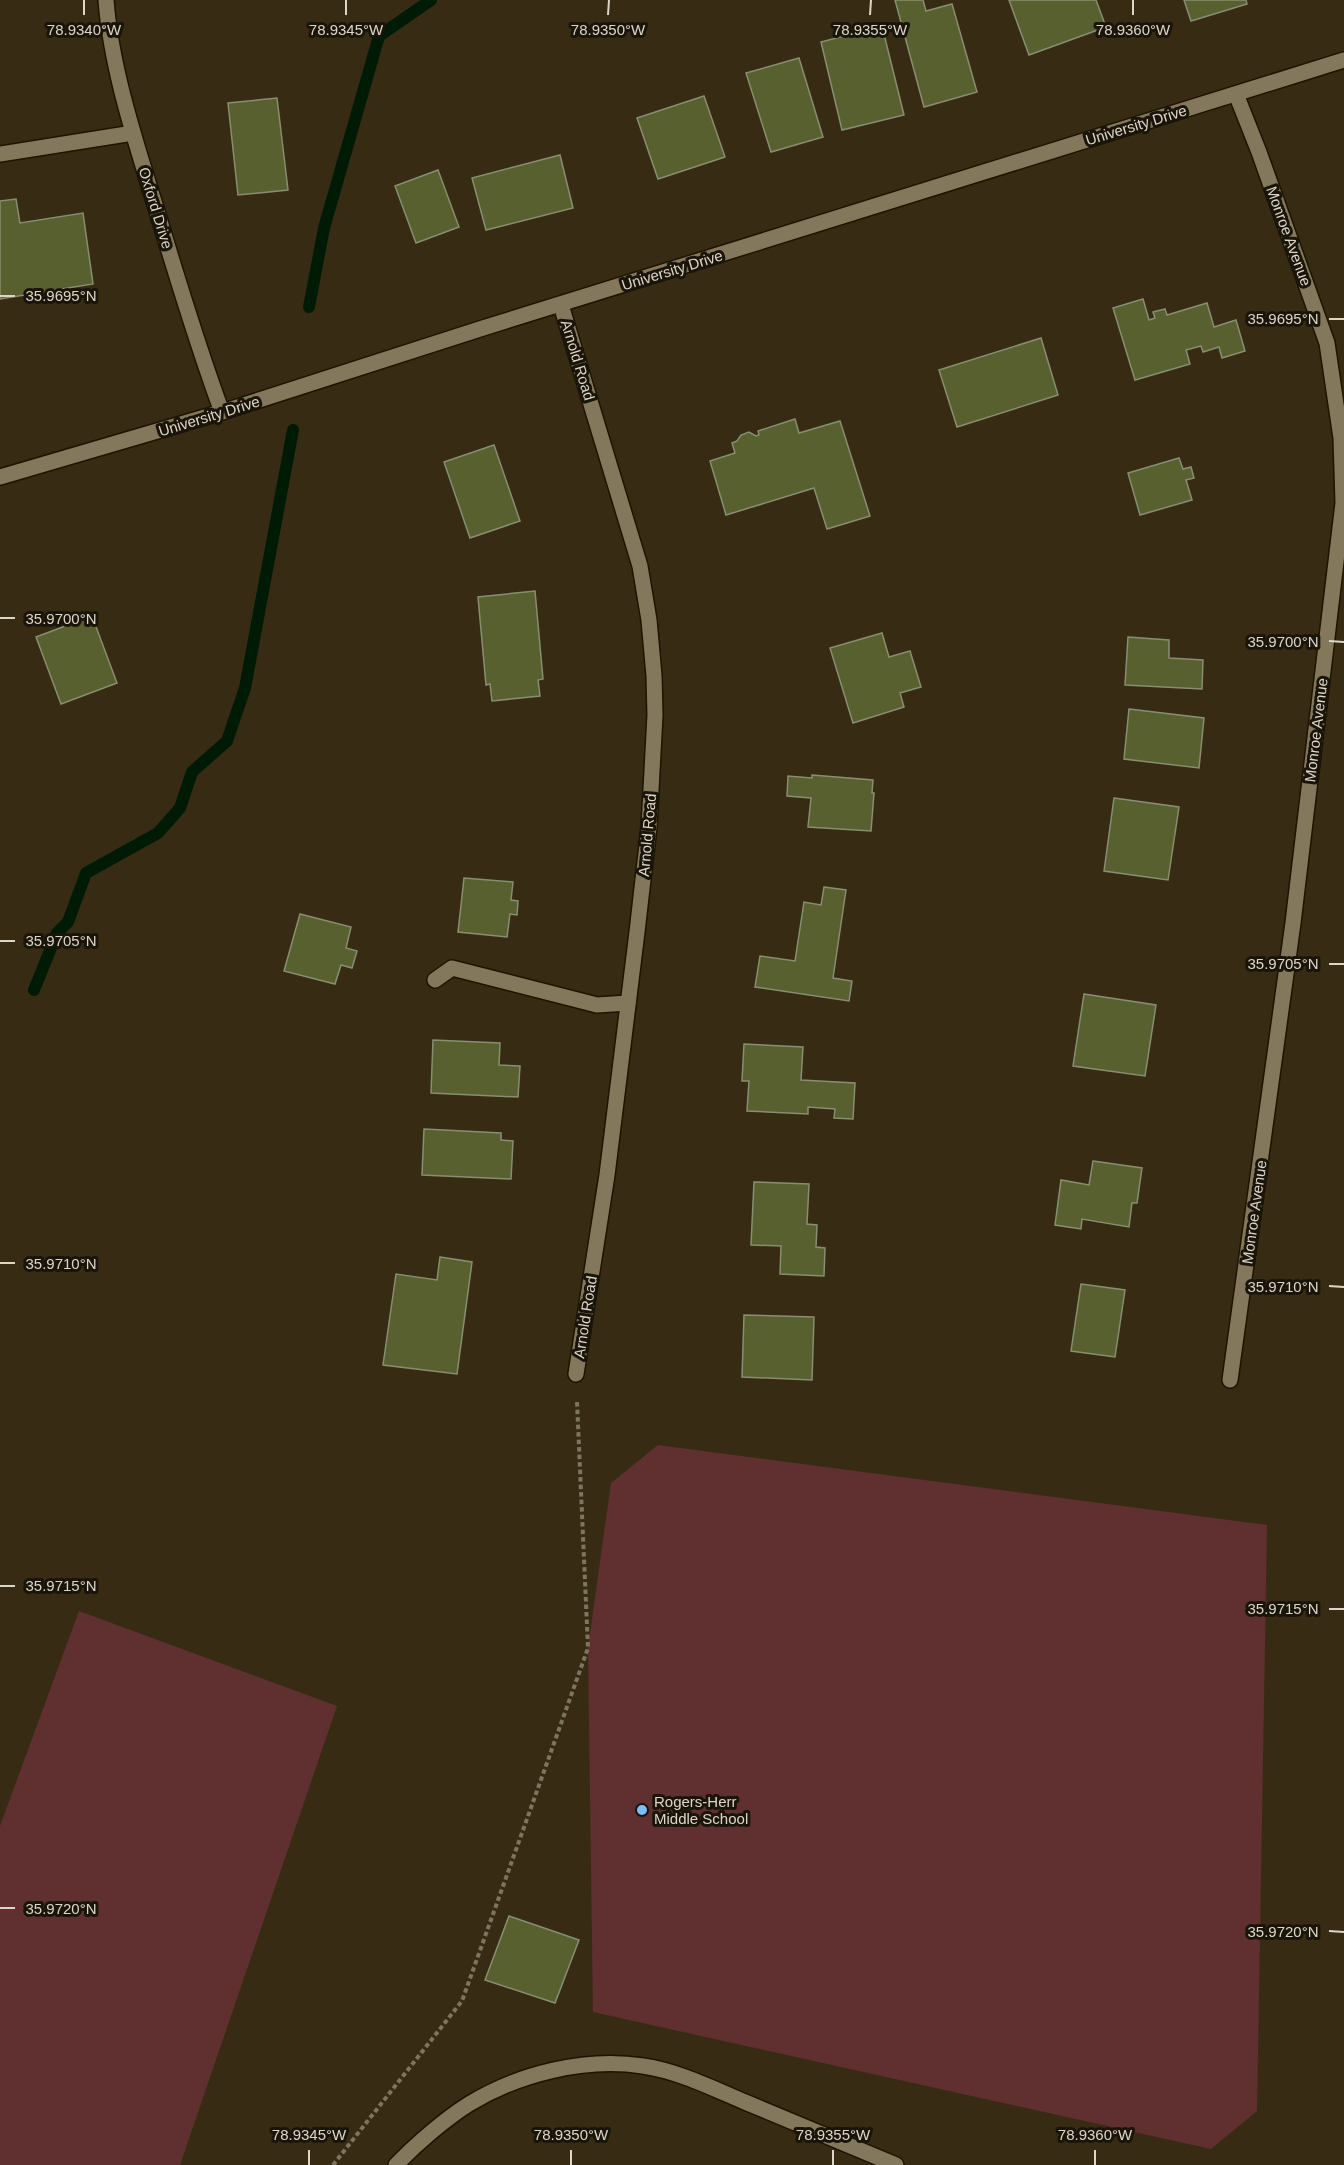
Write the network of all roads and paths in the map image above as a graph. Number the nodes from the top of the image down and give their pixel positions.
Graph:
1 (106, 0) edge
2 (1344, 60) edge
3 (1236, 94) junction
4 (133, 133) junction
5 (0, 154) edge
6 (561, 305) junction
7 (222, 412) junction
8 (0, 477) edge
9 (435, 980) dead end
10 (628, 1003) junction
11 (576, 1374) joint
12 (1230, 1380) dead end
13 (333, 2165) edge
14 (396, 2165) edge
15 (896, 2165) edge

1 - 4 street, Oxford Drive
2 - 3 street, University Drive
3 - 6 street, University Drive
3 - 12 street, Monroe Avenue
4 - 5 street
4 - 7 street, Oxford Drive
6 - 7 street, University Drive
6 - 10 street, Arnold Road
7 - 8 street, University Drive
9 - 10 street
10 - 11 street, Arnold Road
11 - 13 path
14 - 15 street

